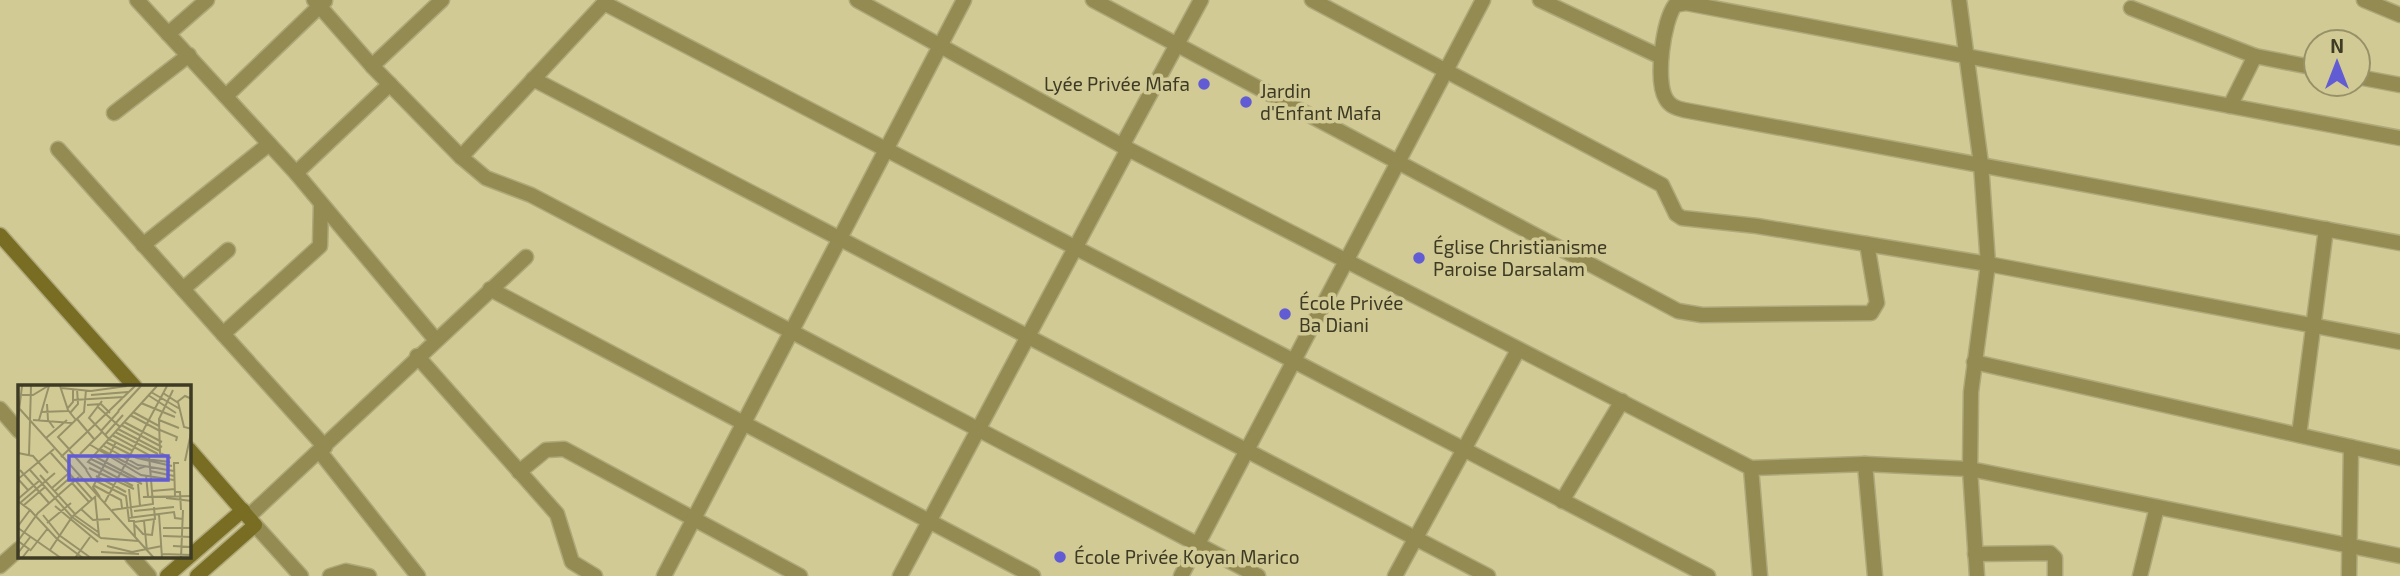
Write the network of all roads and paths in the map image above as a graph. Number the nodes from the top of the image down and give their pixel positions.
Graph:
1 (137, 0) edge
2 (207, 0) edge
3 (442, 0) edge
4 (857, 0) edge
5 (964, 0) edge
6 (1093, 0) edge
7 (1201, 0) edge
8 (1311, 0) edge
9 (1483, 0) edge
10 (1540, 0) edge
11 (1959, 0) edge
12 (2364, 0) edge
13 (606, 1) edge
14 (320, 2) edge
15 (2131, 8) dead end
16 (2400, 15) edge
17 (168, 34) junction
18 (1177, 44) junction
19 (940, 46) junction
20 (189, 55) junction
21 (2255, 56) junction
22 (1661, 57) junction
23 (1966, 57) junction
24 (372, 65) junction
25 (2302, 65) edge
26 (1446, 71) junction
27 (533, 79) junction
28 (2372, 80) edge
29 (390, 84) junction
30 (2400, 85) edge
31 (226, 96) junction
32 (2230, 106) junction
33 (114, 114) dead end
34 (2400, 138) edge
35 (270, 144) junction
36 (1125, 147) junction
37 (58, 149) dead end
38 (887, 149) junction
39 (461, 157) junction
40 (1398, 162) junction
41 (1982, 164) junction
42 (296, 173) junction
43 (320, 203) junction
44 (2326, 229) junction
45 (0, 235) edge
46 (840, 238) junction
47 (2400, 243) edge
48 (1867, 244) junction
49 (143, 245) junction
50 (1075, 247) junction
51 (228, 250) dead end
52 (526, 257) dead end
53 (1346, 261) junction
54 (1988, 264) junction
55 (183, 289) junction
56 (490, 289) junction
57 (2315, 327) junction
58 (792, 331) junction
59 (223, 334) junction
60 (1029, 337) junction
61 (435, 339) junction
62 (2400, 342) edge
63 (1518, 350) junction
64 (417, 356) junction
65 (1294, 361) junction
66 (1974, 362) junction
67 (133, 385) edge
68 (1622, 401) junction
69 (3, 418) edge
70 (744, 423) junction
71 (978, 429) junction
72 (18, 430) edge
73 (2299, 435) junction
74 (2351, 447) junction
75 (322, 449) junction
76 (1247, 450) junction
77 (1463, 450) junction
78 (191, 451) edge
79 (2400, 458) edge
80 (1865, 464) junction
81 (1751, 468) junction
82 (1970, 469) junction
83 (520, 472) junction
84 (1562, 501) junction
85 (2157, 507) junction
86 (249, 517) junction
87 (694, 520) junction
88 (929, 521) junction
89 (1415, 538) junction
90 (1198, 544) junction
91 (2348, 545) junction
92 (18, 550) edge
93 (1975, 554) junction
94 (2400, 556) edge
95 (133, 558) edge
96 (0, 566) edge
97 (149, 576) edge
98 (167, 576) edge
99 (197, 576) edge
100 (301, 576) edge
101 (330, 576) edge
102 (369, 576) edge
103 (418, 576) edge
104 (595, 576) edge
105 (664, 576) edge
106 (800, 576) edge
107 (900, 576) edge
108 (1033, 576) edge
109 (1181, 576) edge
110 (1258, 576) edge
111 (1395, 576) edge
112 (1488, 576) edge
113 (1708, 576) edge
114 (1760, 576) edge
115 (1875, 576) edge
116 (1977, 576) edge
117 (2055, 576) edge
118 (2140, 576) edge
119 (2349, 576) edge

1 - 17 street
2 - 17 street
3 - 24 street
4 - 19 street
5 - 19 street
6 - 18 street
7 - 18 street
8 - 26 street
9 - 26 street
10 - 22 street
11 - 23 street
12 - 16 street
13 - 27 street
13 - 38 street
14 - 24 street
14 - 31 street
15 - 21 street
17 - 20 street
18 - 36 street
18 - 40 street
19 - 36 street
19 - 38 street
20 - 31 street
20 - 33 street
21 - 25 street
21 - 32 street
22 - 23 street
22 - 41 street
23 - 32 street
23 - 41 street
24 - 29 street
26 - 40 street
26 - 48 street
27 - 39 street
27 - 46 street
28 - 30 street
29 - 39 street
29 - 42 street
31 - 35 street
32 - 34 street
35 - 42 street
35 - 49 street
36 - 50 street
36 - 53 street
37 - 49 street
38 - 46 street
38 - 50 street
39 - 58 street
40 - 48 street
40 - 53 street
41 - 44 street
41 - 54 street
42 - 43 street
43 - 59 street
43 - 61 street
44 - 47 street
44 - 57 street
45 - 67 street
46 - 58 street
46 - 60 street
48 - 54 street
49 - 55 street
50 - 60 street
50 - 65 street
51 - 55 street
52 - 56 street
53 - 63 street
53 - 65 street
54 - 57 street
54 - 66 street
55 - 59 street
56 - 61 street
56 - 70 street
57 - 62 street
57 - 73 street
58 - 70 street
58 - 71 street
59 - 75 street
60 - 71 street
60 - 76 street
61 - 64 street
63 - 68 street
63 - 77 street
64 - 75 street
64 - 83 street
65 - 76 street
65 - 77 street
66 - 73 street
66 - 82 street
68 - 81 street
68 - 84 street
69 - 72 street
70 - 87 street
70 - 88 street
71 - 88 street
71 - 90 street
73 - 74 street
74 - 79 street
74 - 91 street
75 - 86 street
75 - 103 street
76 - 89 street
76 - 90 street
77 - 84 street
77 - 89 street
78 - 86 street
80 - 81 street
80 - 82 street
80 - 115 street
81 - 114 street
82 - 85 street
82 - 93 street
83 - 87 street
83 - 104 street
84 - 113 street
85 - 91 street
85 - 118 street
86 - 98 street
86 - 99 street
86 - 100 street
87 - 105 street
87 - 106 street
88 - 107 street
88 - 108 street
89 - 111 street
89 - 112 street
90 - 109 street
90 - 110 street
91 - 94 street
91 - 119 street
92 - 96 street
93 - 116 street
93 - 117 street
95 - 97 street
101 - 102 street

